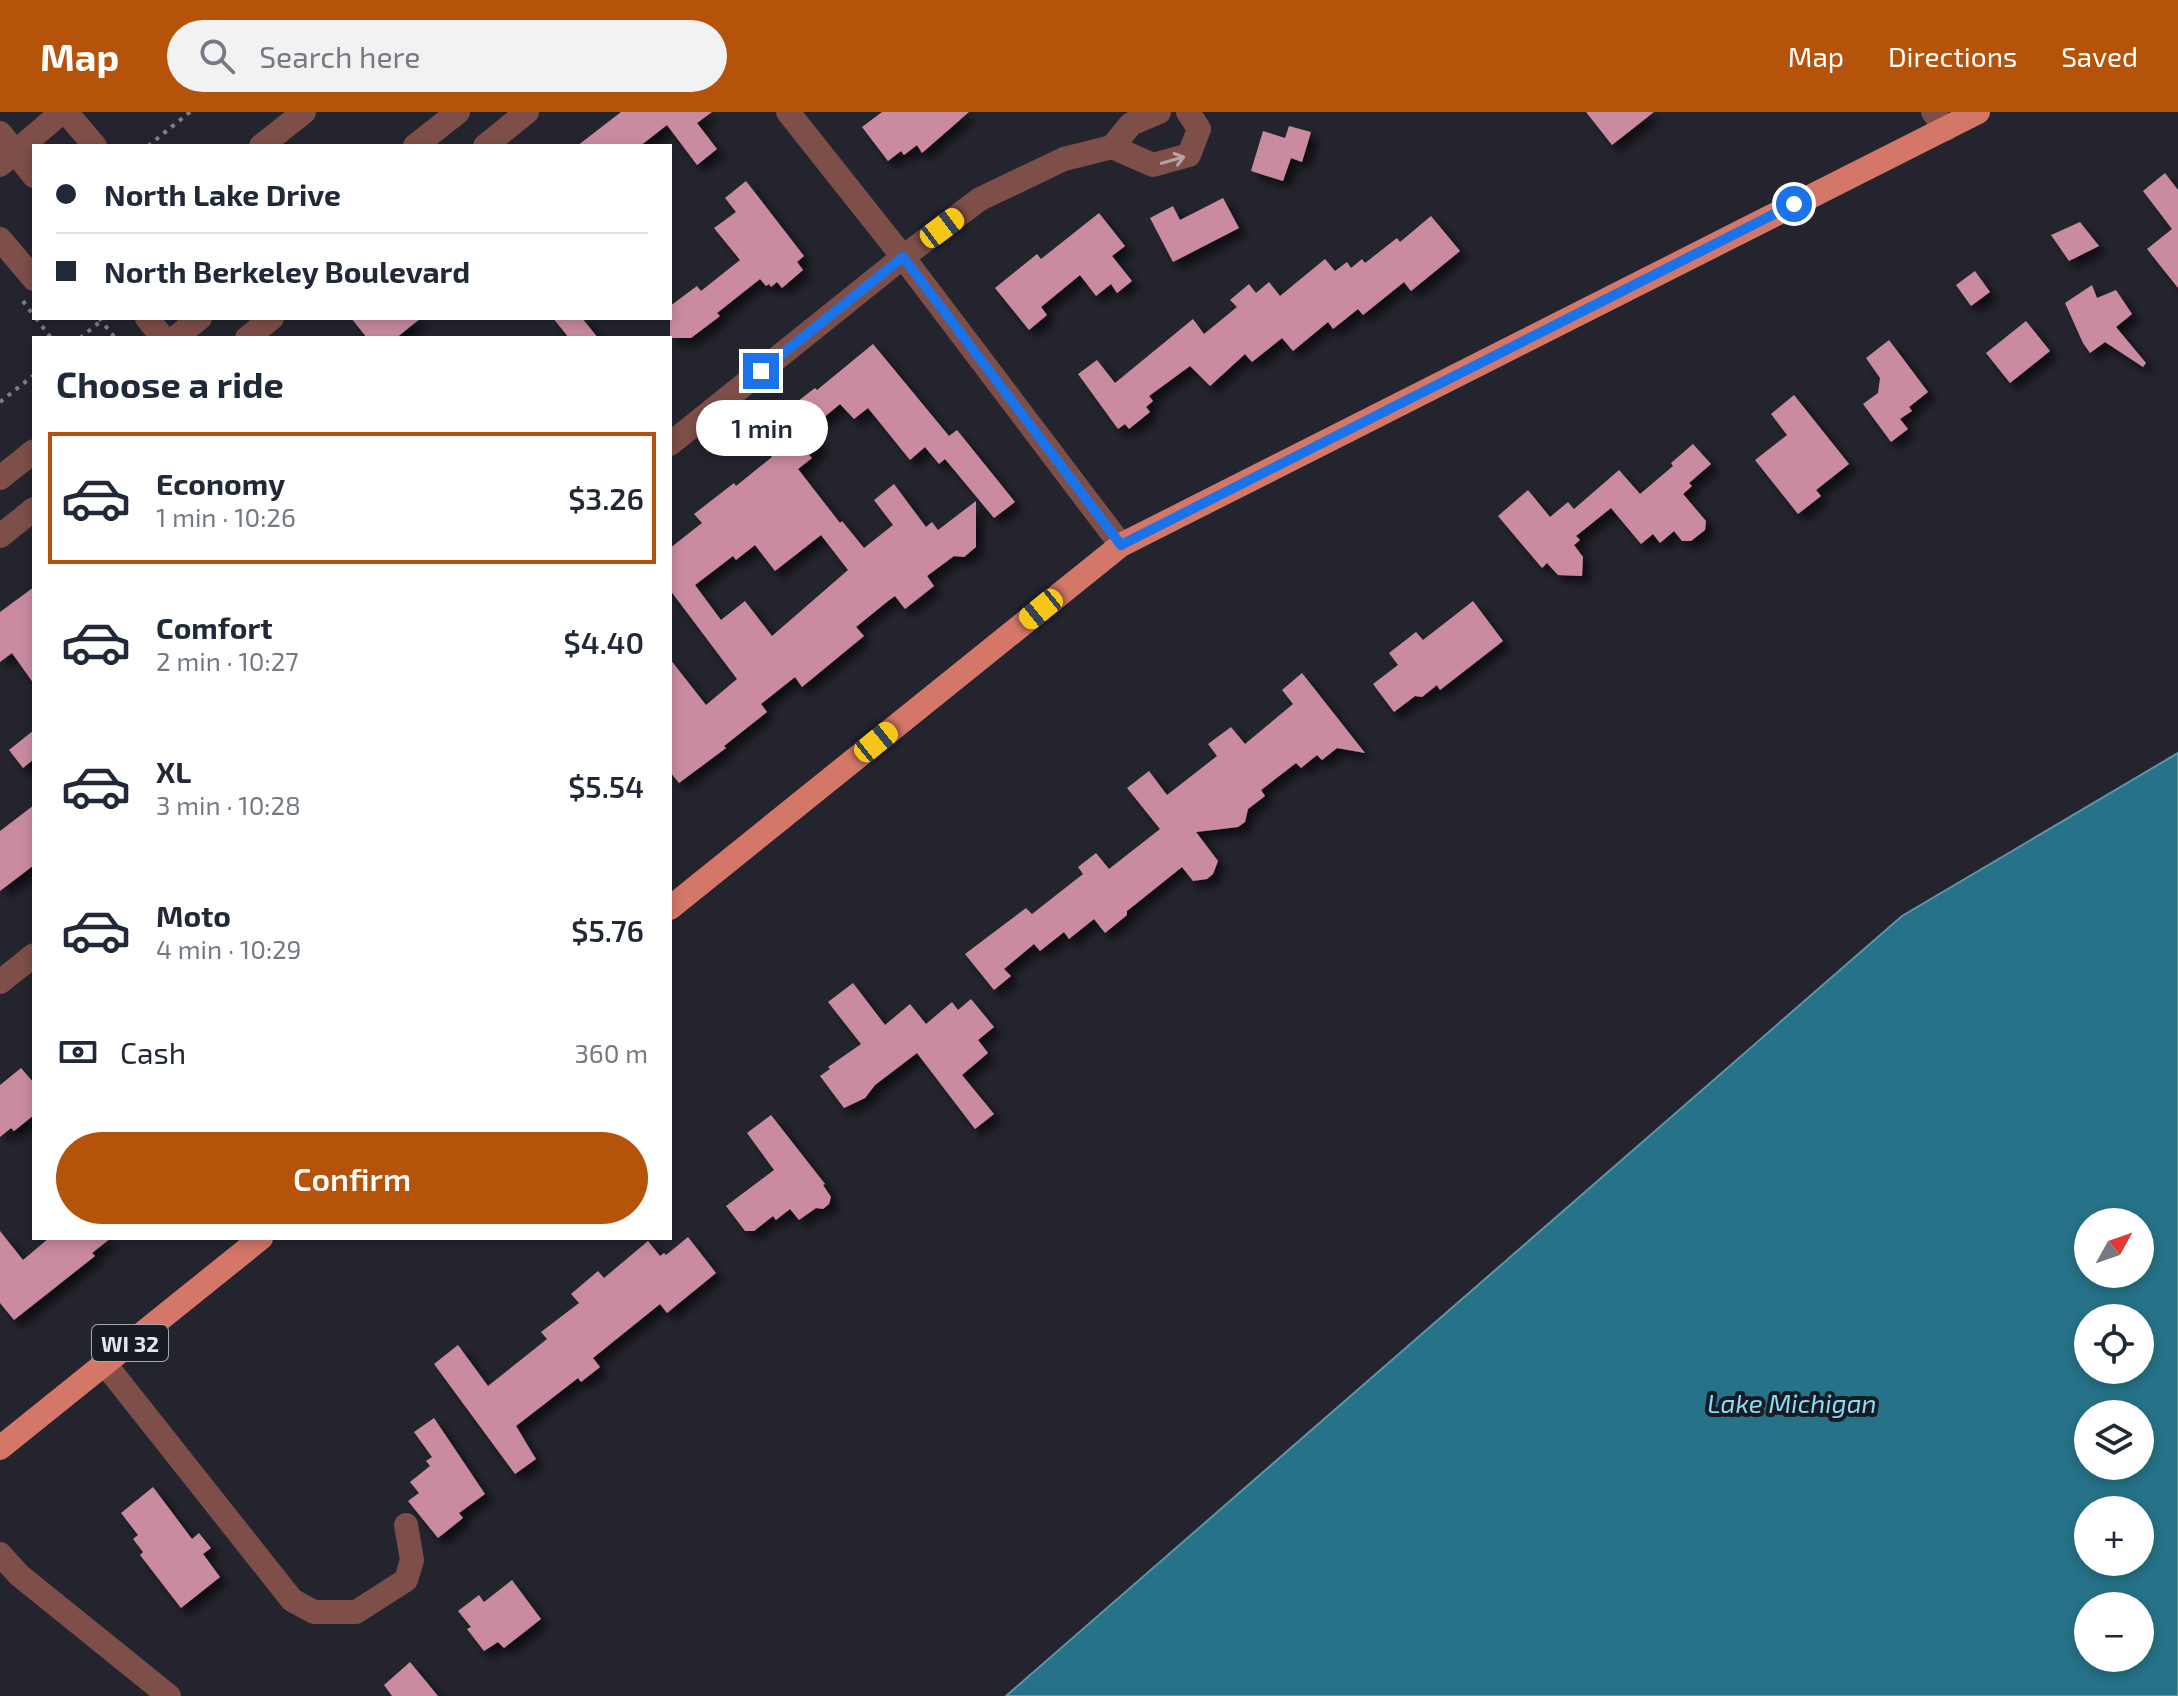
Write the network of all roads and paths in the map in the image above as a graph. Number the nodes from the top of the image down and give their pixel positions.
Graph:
1 (64, 112) edge
2 (190, 112) edge
3 (304, 112) edge
4 (458, 112) edge
5 (527, 112) edge
6 (788, 112) edge
7 (1159, 112) edge
8 (1188, 112) edge
9 (1978, 112) edge
10 (1939, 120) edge
11 (93, 144) edge
12 (150, 144) edge
13 (264, 144) edge
14 (418, 144) edge
15 (487, 144) edge
16 (1112, 147) junction
17 (5, 150) edge
18 (32, 174) edge
19 (0, 239) edge
20 (903, 257) junction
21 (32, 277) edge
22 (23, 301) dead end
23 (32, 313) edge
24 (37, 320) edge
25 (100, 320) edge
26 (149, 320) edge
27 (198, 320) edge
28 (270, 320) edge
29 (49, 336) edge
30 (82, 336) edge
31 (113, 336) edge
32 (161, 336) edge
33 (178, 336) edge
34 (250, 336) edge
35 (32, 377) edge
36 (0, 402) edge
37 (672, 442) edge
38 (32, 453) edge
39 (0, 478) edge
40 (32, 511) edge
41 (0, 536) edge
42 (1121, 545) junction
43 (672, 906) edge
44 (32, 957) edge
45 (0, 982) edge
46 (259, 1240) edge
47 (105, 1364) junction
48 (0, 1448) edge
49 (406, 1525) dead end
50 (0, 1554) edge
51 (143, 1686) edge
52 (169, 1696) edge

1 - 11 street
1 - 17 street
2 - 12 path
3 - 13 street
4 - 14 street
5 - 15 street
6 - 20 street
7 - 16 street
16 -> 8 street
9 - 10 main road
10 - 42 main road
16 - 20 street
17 - 18 street
19 - 21 street
20 - 37 street
20 - 42 street
22 - 23 path
24 - 29 path
25 - 30 path
25 - 31 path
26 - 32 street
27 - 33 street
28 - 34 street
35 - 36 path
38 - 39 street
40 - 41 street
42 - 43 main road
44 - 45 street
46 - 47 main road, WI 32
47 - 48 main road, WI 32
47 - 49 street
50 - 51 street
51 - 52 street

